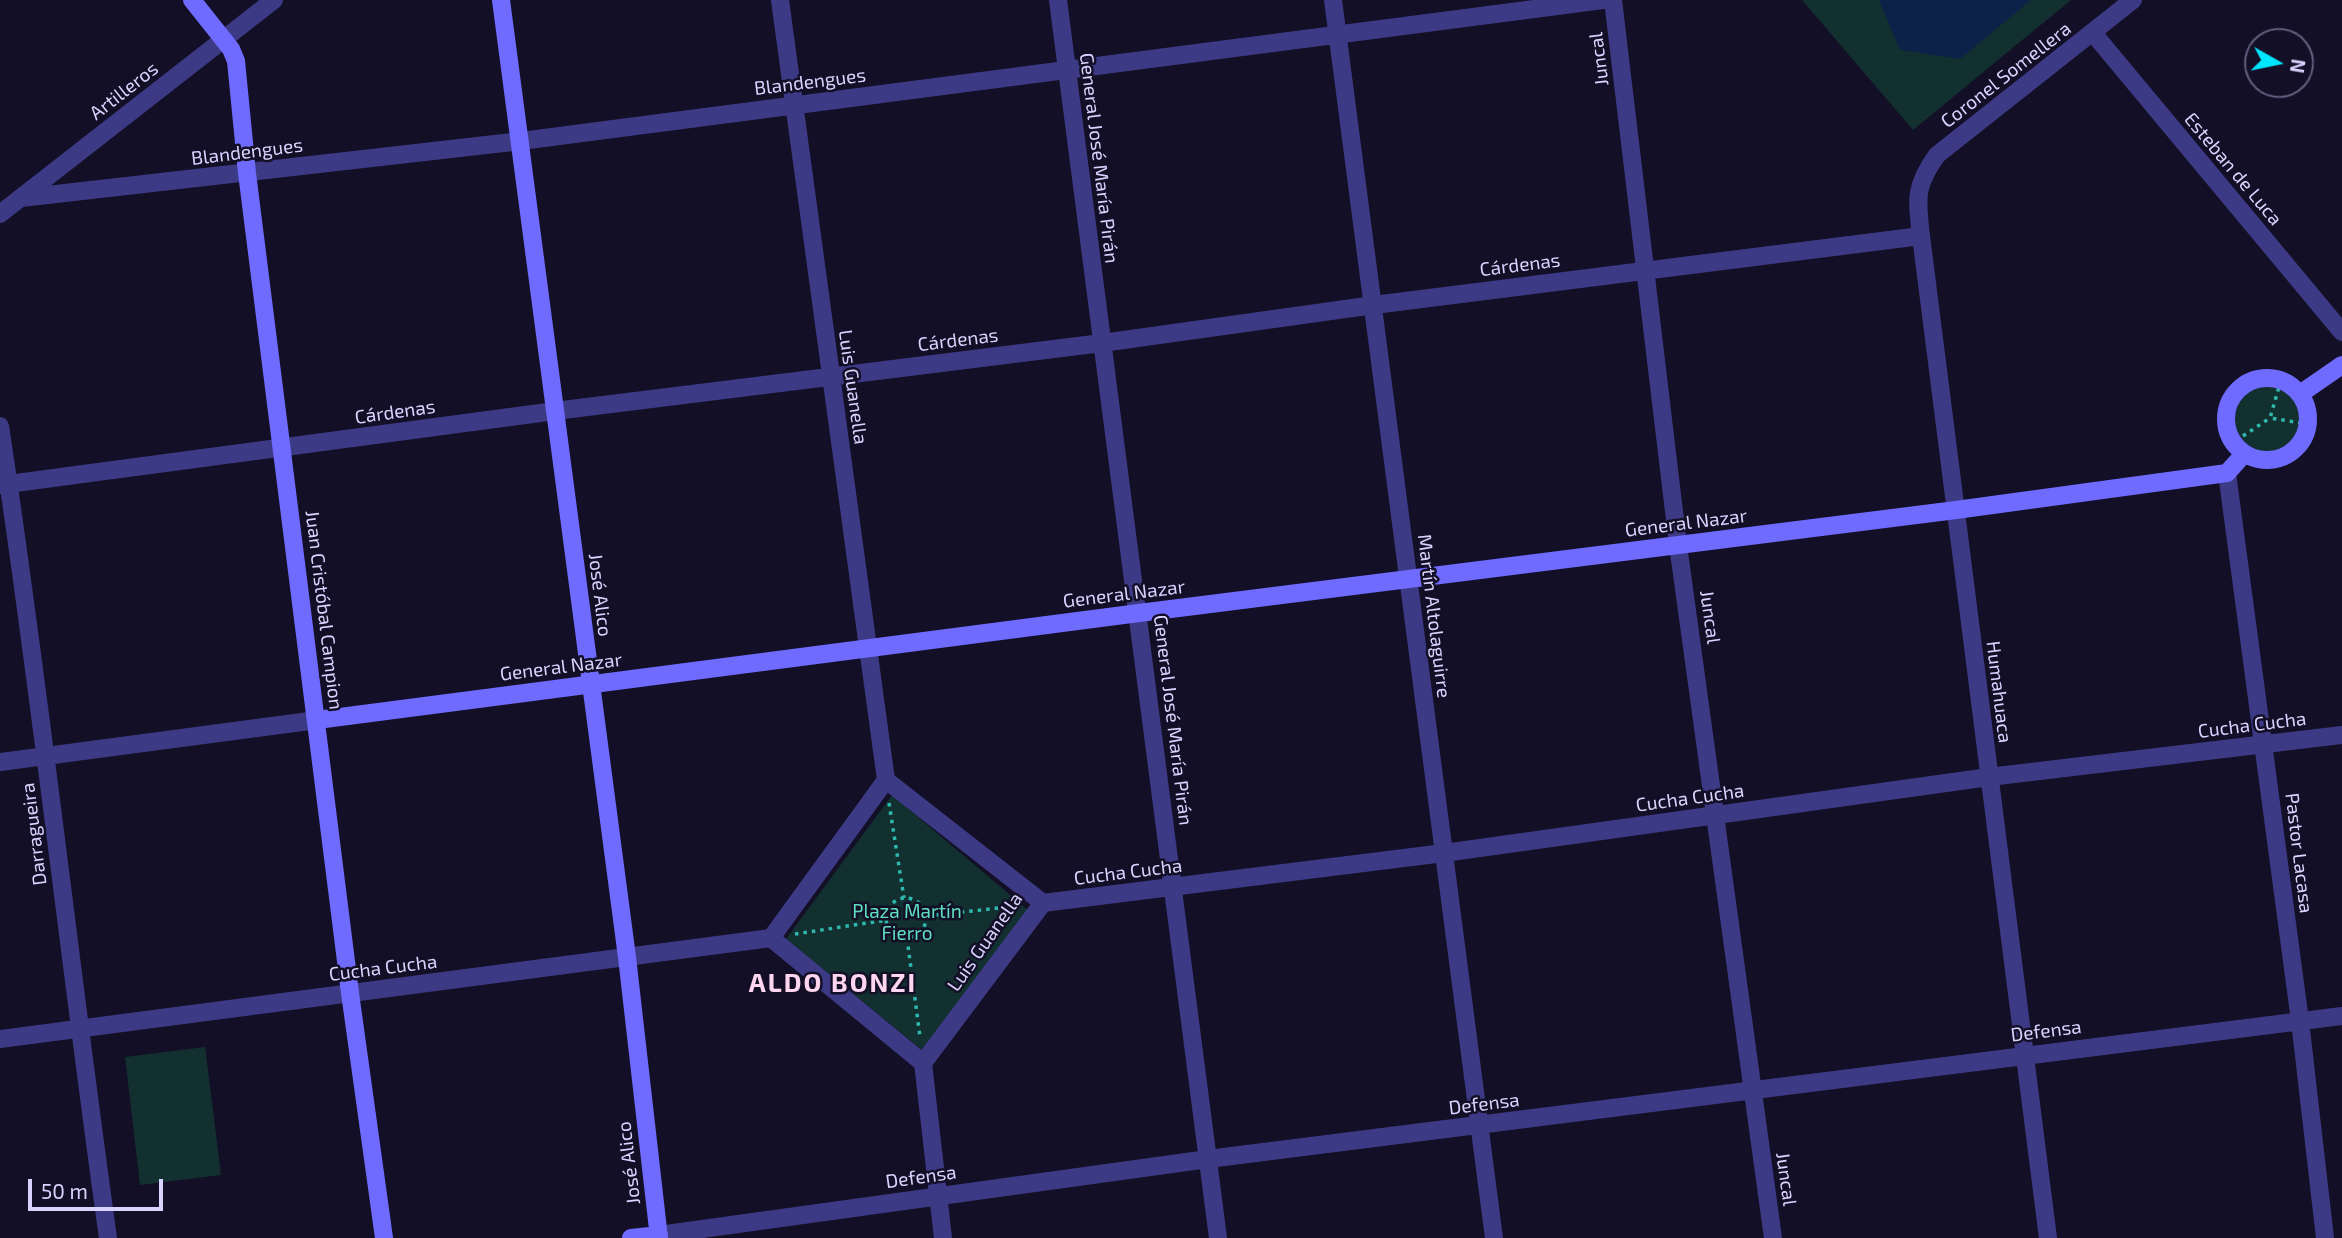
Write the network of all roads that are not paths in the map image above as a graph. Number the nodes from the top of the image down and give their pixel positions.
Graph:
1 (192, 0) edge
2 (274, 0) edge
3 (501, 0) edge
4 (780, 0) edge
5 (1058, 0) edge
6 (1333, 0) edge
7 (1603, 0) edge
8 (1613, 0) edge
9 (2133, 0) edge
10 (2093, 33) junction
11 (1337, 34) junction
12 (224, 40) junction
13 (1067, 70) junction
14 (793, 105) junction
15 (521, 141) junction
16 (1937, 155) joint
17 (247, 173) junction
18 (21, 198) junction
19 (0, 214) edge
20 (1921, 236) junction
21 (1645, 271) junction
22 (1374, 305) junction
23 (2342, 332) edge
24 (1102, 343) junction
25 (2342, 365) edge
26 (830, 377) junction
27 (2300, 394) junction
28 (555, 411) junction
29 (0, 426) edge
30 (283, 448) junction
31 (2239, 448) junction
32 (2227, 473) junction
33 (4, 484) edge
34 (1955, 510) junction
35 (1678, 545) junction
36 (1408, 578) junction
37 (1139, 613) junction
38 (869, 648) junction
39 (590, 685) junction
40 (317, 720) junction
41 (2342, 735) edge
42 (2263, 745) junction
43 (46, 756) junction
44 (0, 762) edge
45 (1989, 777) junction
46 (886, 780) junction
47 (1716, 816) junction
48 (1444, 853) junction
49 (1173, 888) junction
50 (1043, 903) junction
51 (771, 938) junction
52 (627, 957) junction
53 (350, 993) junction
54 (2342, 1016) edge
55 (2300, 1021) junction
56 (79, 1029) junction
57 (0, 1038) edge
58 (2025, 1055) junction
59 (923, 1063) junction
60 (1752, 1089) junction
61 (1481, 1126) junction
62 (1208, 1159) junction
63 (938, 1196) junction
64 (659, 1236) edge
65 (108, 1238) edge
66 (384, 1238) edge
67 (631, 1238) edge
68 (943, 1238) edge
69 (1217, 1238) edge
70 (1494, 1238) edge
71 (1773, 1238) edge
72 (2048, 1238) edge
73 (2326, 1238) edge

1 - 12 street, Juan Cristóbal Campion
2 - 12 street, Artilleros
3 - 15 street, José Alico
4 - 14 street, Luis Guanella
5 - 13 street, General José María Pirán
6 - 11 street, Martín Altolaguirre
7 - 11 street, Blandengues
8 - 21 street, Juncal
9 - 10 street, Coronel Somellera
10 - 16 street, Coronel Somellera
10 - 23 street, Esteban de Luca
11 - 13 street, Blandengues
11 - 22 street, Martín Altolaguirre
12 - 17 street, Juan Cristóbal Campion
12 - 18 street, Artilleros
13 - 14 street, Blandengues
13 - 24 street, General José María Pirán
14 - 15 street, Blandengues
14 - 26 street, Luis Guanella
15 - 17 street, Blandengues
15 - 28 street, José Alico
16 - 20 street, Humahuaca
17 - 18 street, Blandengues
17 - 30 street, Juan Cristóbal Campion
18 - 19 street, Artilleros
20 - 21 street, Cárdenas
20 - 34 street, Humahuaca
21 - 22 street, Cárdenas
21 - 35 street, Juncal
22 - 24 street, Cárdenas
22 - 36 street, Martín Altolaguirre
24 - 26 street, Cárdenas
24 - 37 street, General José María Pirán
25 - 27 street
26 - 28 street, Cárdenas
26 - 38 street, Luis Guanella
27 - 31 street
27 - 31 street
28 - 30 street, Cárdenas
28 - 39 street, José Alico
29 - 33 street, Darragueira
30 - 33 street, Cárdenas
30 - 40 street, Juan Cristóbal Campion
31 - 32 street
32 - 34 street, General Nazar
32 - 42 street, Pastor Lacasa
33 - 43 street, Darragueira
34 - 35 street, General Nazar
34 - 45 street, Humahuaca
35 - 36 street, General Nazar
35 - 47 street, Juncal
36 - 37 street, General Nazar
36 - 48 street, Martín Altolaguirre
37 - 38 street, General Nazar
37 - 49 street, General José María Pirán
38 - 39 street, General Nazar
38 - 46 street, Luis Guanella
39 - 40 street, General Nazar
39 - 52 street, José Alico
40 - 43 street, General Nazar
40 - 53 street, Juan Cristóbal Campion
41 - 42 street, Cucha Cucha
42 - 45 street, Cucha Cucha
42 - 55 street, Pastor Lacasa
43 - 44 street, General Nazar
43 - 56 street, Darragueira
45 - 47 street, Cucha Cucha
45 - 58 street, Humahuaca
46 - 50 street, Luis Guanella
46 - 51 street
47 - 48 street, Cucha Cucha
47 - 60 street, Juncal
48 - 49 street, Cucha Cucha
48 - 61 street, Martín Altolaguirre
49 - 50 street, Cucha Cucha
49 - 62 street, General José María Pirán
50 - 59 street, Luis Guanella
51 - 52 street, Cucha Cucha
51 - 59 street
52 - 53 street, Cucha Cucha
52 - 64 street, José Alico
53 - 56 street, Cucha Cucha
53 - 66 street, Juan Cristóbal Campion
54 - 55 street, Defensa
55 - 58 street, Defensa
55 - 73 street, Pastor Lacasa
56 - 57 street, Cucha Cucha
56 - 65 street, Darragueira
58 - 60 street, Defensa
58 - 72 street, Humahuaca
59 - 63 street
60 - 61 street, Defensa
60 - 71 street, Juncal
61 - 62 street, Defensa
61 - 70 street, Martín Altolaguirre
62 - 63 street, Defensa
62 - 69 street, General José María Pirán
63 - 64 street, Defensa
63 - 68 street
64 - 67 street, Defensa

